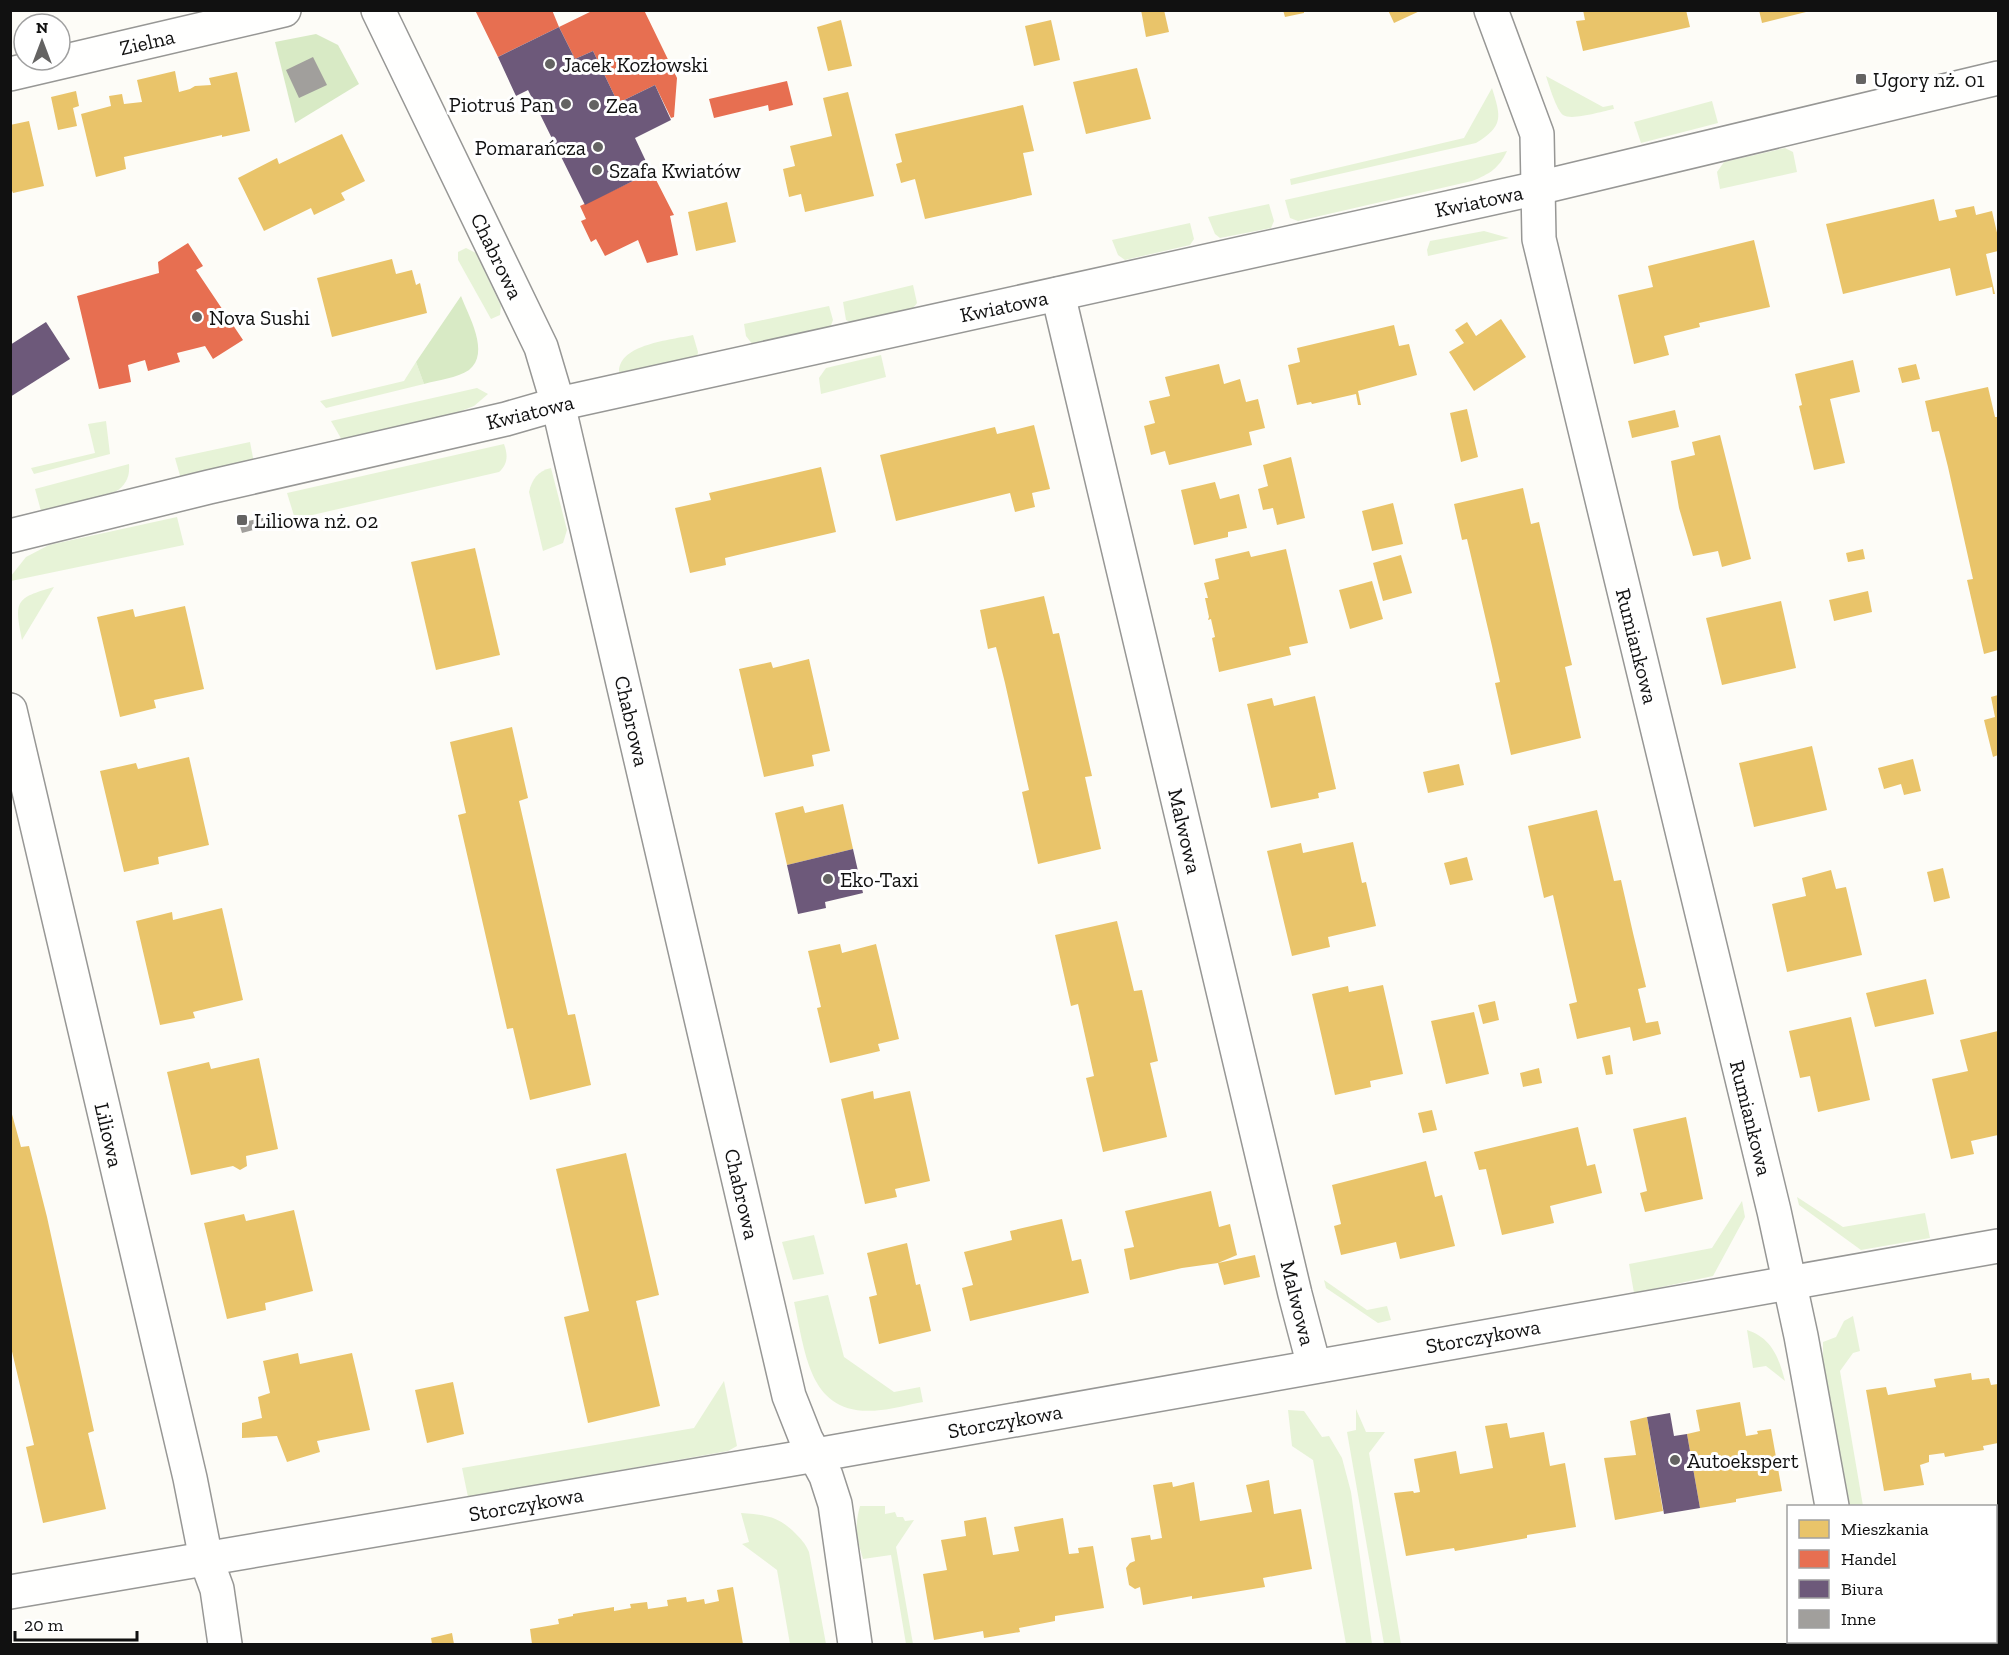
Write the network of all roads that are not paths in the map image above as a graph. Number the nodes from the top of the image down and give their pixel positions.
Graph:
1 (284, 10) edge
2 (378, 10) edge
3 (1491, 10) edge
4 (10, 74) edge
5 (1998, 78) edge
6 (1538, 188) junction
7 (1058, 294) junction
8 (558, 404) junction
9 (10, 536) edge
10 (10, 710) edge
11 (1998, 1246) edge
12 (1788, 1283) junction
13 (1314, 1366) junction
14 (816, 1455) junction
15 (1832, 1505) edge
16 (206, 1559) junction
17 (10, 1592) edge
18 (225, 1644) edge
19 (855, 1644) edge

1 - 4 street, Zielna
2 - 8 street, Chabrowa
3 - 6 street, Rumiankowa
5 - 6 street, Kwiatowa
6 - 7 street, Kwiatowa
6 - 12 street, Rumiankowa
7 - 8 street, Kwiatowa
7 - 13 street, Malwowa
8 - 9 street, Kwiatowa
8 - 14 street, Chabrowa
10 - 16 street, Liliowa
11 - 12 street, Storczykowa
12 - 13 street, Storczykowa
12 - 15 street, Rumiankowa
13 - 14 street, Storczykowa
14 - 16 street, Storczykowa
14 - 19 street, Chabrowa
16 - 17 street, Storczykowa
16 - 18 street, Liliowa

